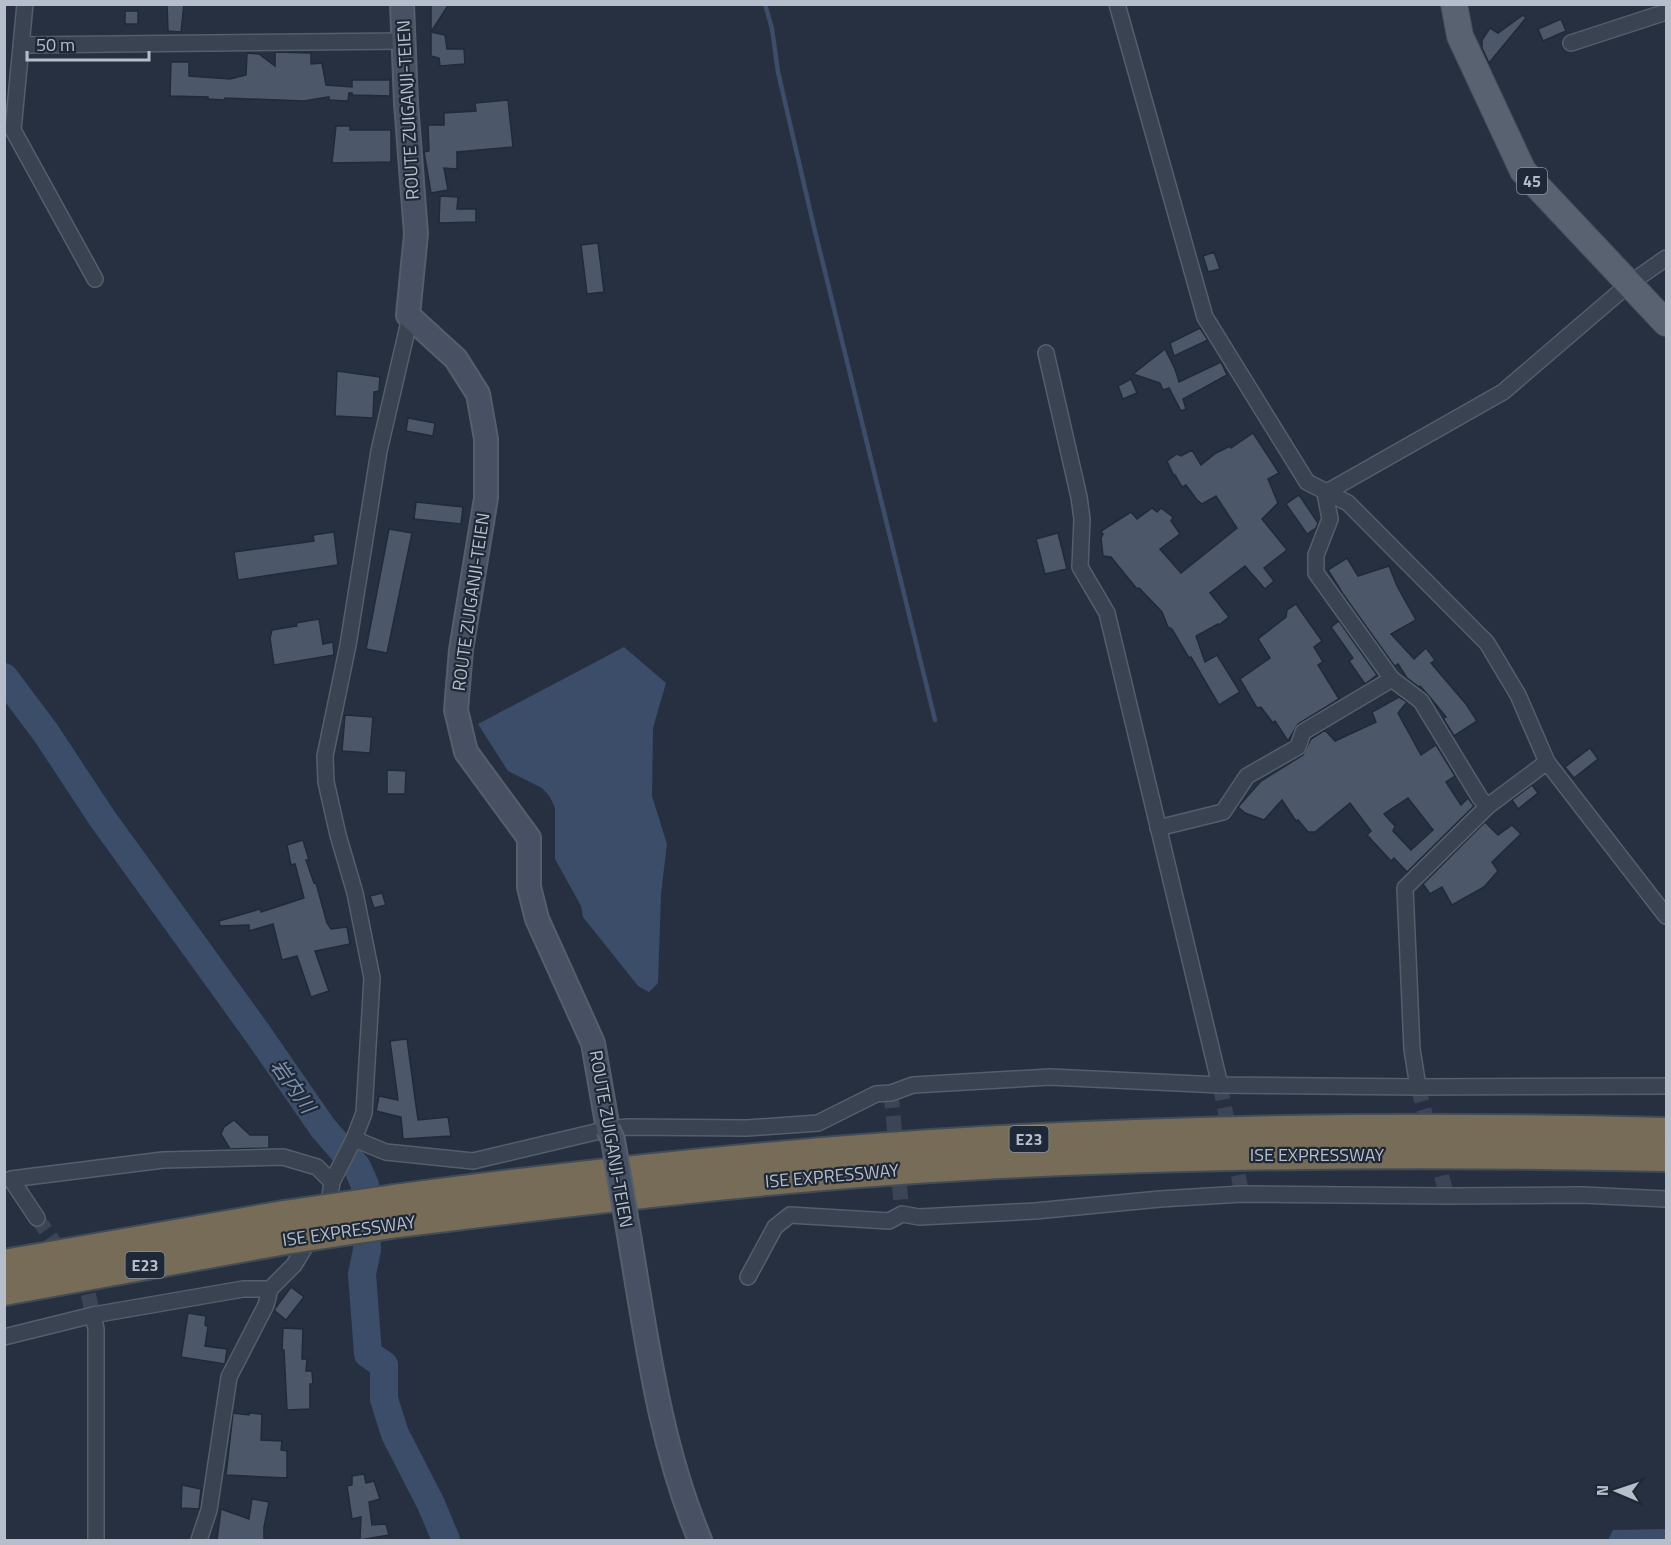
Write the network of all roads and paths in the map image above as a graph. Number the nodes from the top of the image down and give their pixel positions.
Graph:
1 (25, 4) edge
2 (402, 4) edge
3 (1117, 4) edge
4 (1454, 4) edge
5 (1666, 12) edge
6 (402, 41) junction
7 (1570, 42) dead end
8 (22, 45) junction
9 (1666, 258) edge
10 (95, 279) dead end
11 (1629, 284) junction
12 (408, 315) junction
13 (1666, 322) edge
14 (1046, 353) dead end
15 (1325, 493) junction
16 (1392, 679) junction
17 (1547, 762) junction
18 (1488, 806) junction
19 (1158, 828) junction
20 (1666, 916) edge
21 (1220, 1085) junction
22 (1666, 1086) edge
23 (1418, 1087) junction
24 (608, 1129) junction
25 (1666, 1132) edge
26 (354, 1139) junction
27 (1666, 1156) edge
28 (332, 1182) junction
29 (1666, 1199) edge
30 (396, 1211) junction
31 (37, 1218) tunnel mouth
32 (285, 1227) junction
33 (169, 1234) junction
34 (4, 1248) edge
35 (4, 1264) edge
36 (748, 1277) dead end
37 (270, 1290) junction
38 (4, 1291) edge
39 (93, 1315) junction
40 (4, 1337) edge
41 (96, 1540) edge
42 (199, 1540) edge
43 (700, 1540) edge

1 - 8 street
2 - 6 main road, ROUTE ZUIGANJI-TEIEN
3 - 15 street
4 - 11 main road, 45
5 - 7 street
6 - 8 street
6 - 12 main road, ROUTE ZUIGANJI-TEIEN
8 - 10 street
9 - 11 street
11 - 13 main road, 45
11 - 15 street
12 - 24 main road, ROUTE ZUIGANJI-TEIEN
12 - 26 street
14 - 19 street
15 - 16 street
15 - 17 street
16 - 18 street
16 - 19 street
17 - 18 street
17 - 20 street
18 - 23 street
19 - 21 street
21 - 23 street
21 - 24 street
22 - 23 street
24 - 26 street
24 - 43 main road, ROUTE ZUIGANJI-TEIEN, bridge
25 - 30 highway, ISE EXPRESSWAY / E23
26 - 28 street
27 - 30 highway, ISE EXPRESSWAY / E23
28 - 31 street
28 - 37 street
29 - 36 street
30 - 32 highway, ISE EXPRESSWAY, bridge
32 - 33 highway, ISE EXPRESSWAY / E23
32 - 38 highway, ISE EXPRESSWAY / E23
33 - 34 highway
33 - 35 highway, ISE EXPRESSWAY / E23
37 - 39 street
37 - 42 street
39 - 40 street
39 - 41 street

